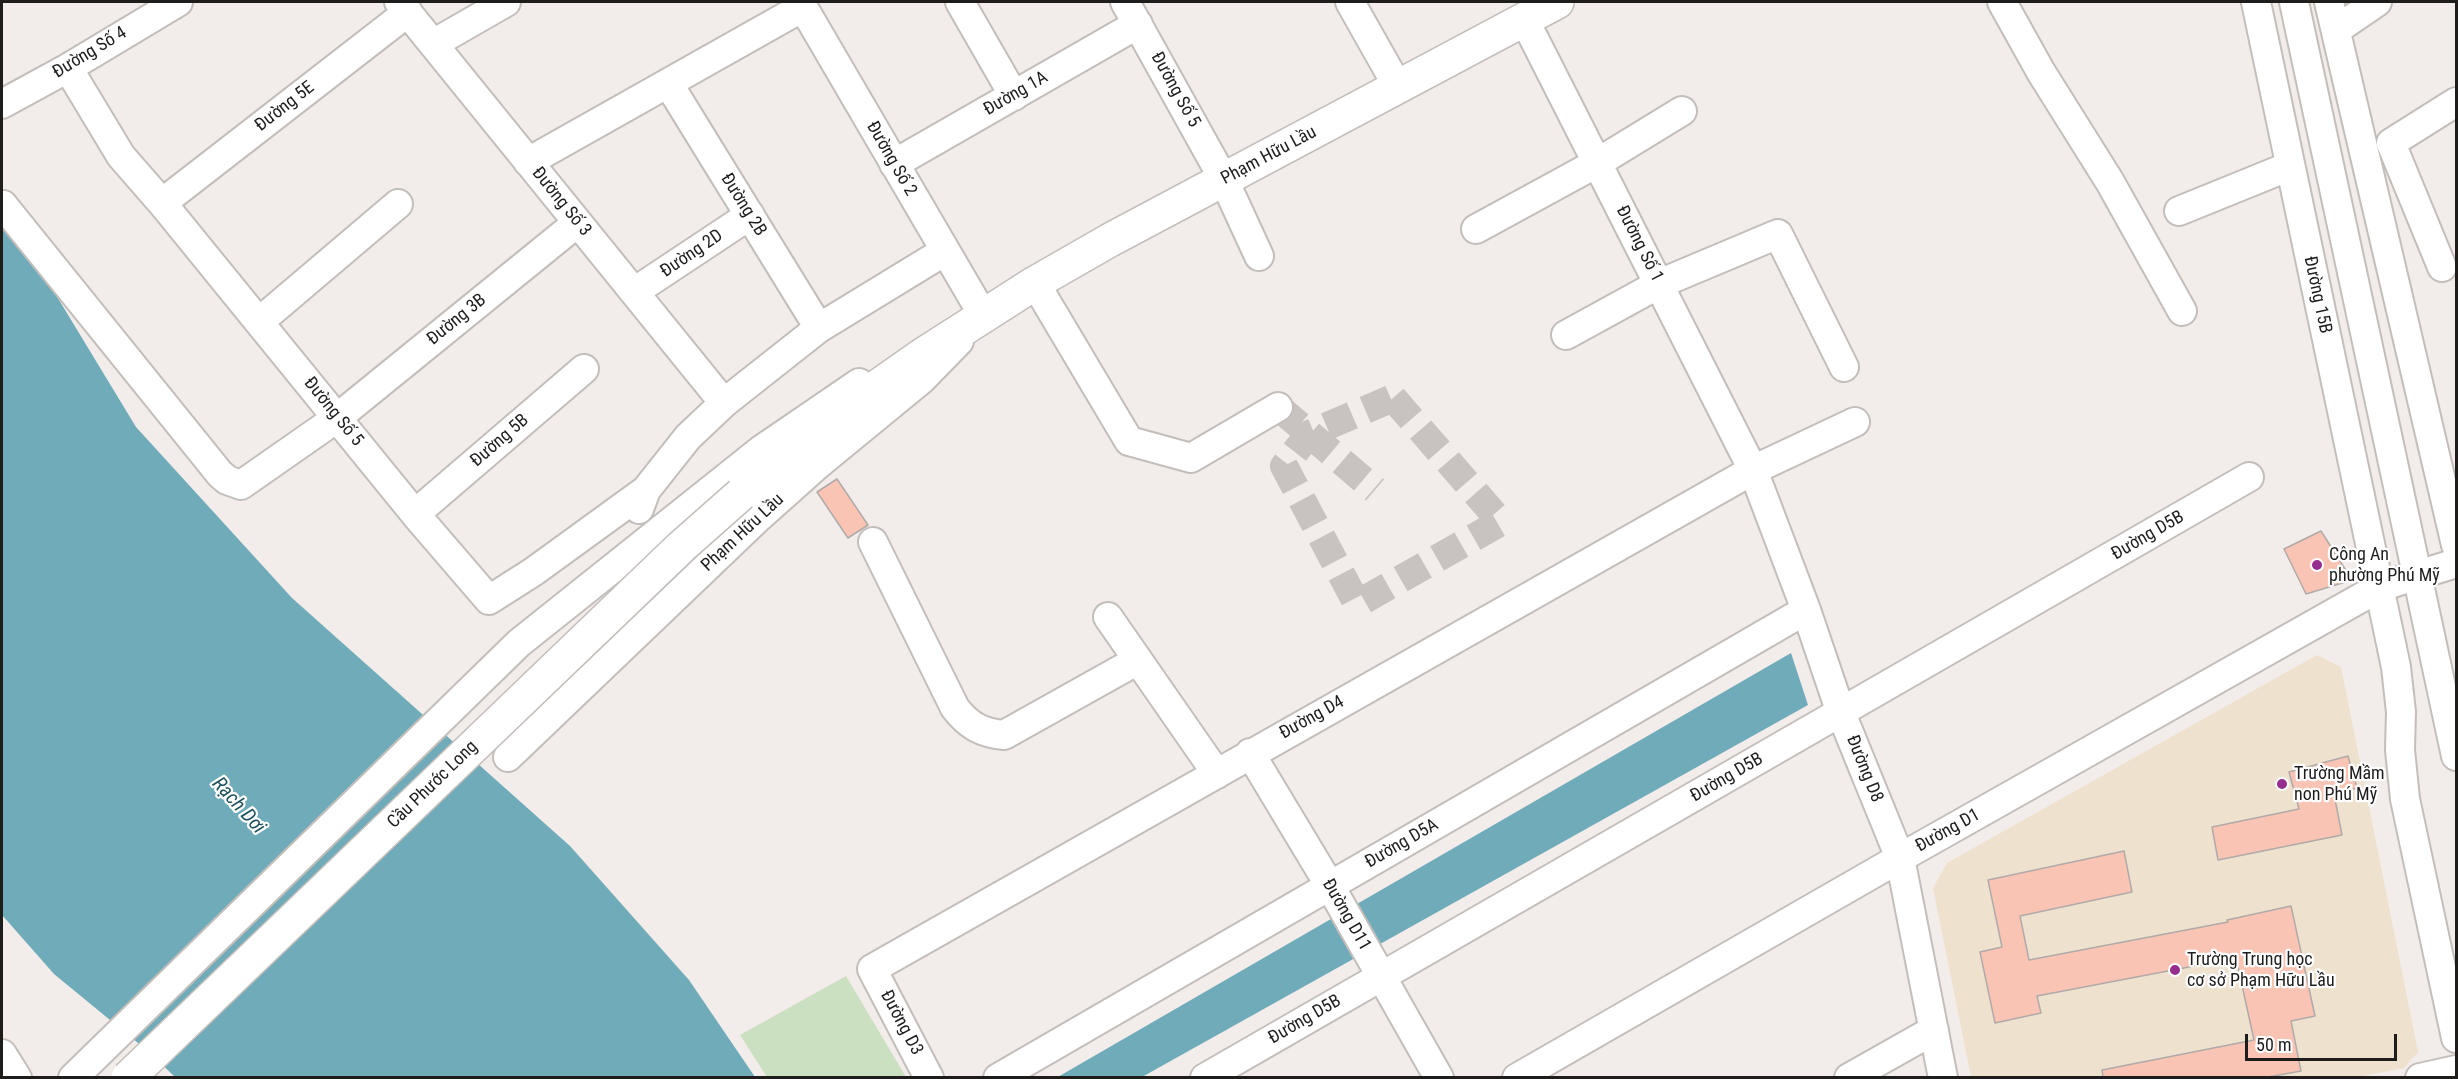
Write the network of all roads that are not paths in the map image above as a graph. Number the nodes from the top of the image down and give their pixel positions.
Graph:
1 (178, 2) edge
2 (506, 2) edge
3 (960, 2) edge
4 (1350, 2) edge
5 (1557, 2) edge
6 (2002, 2) edge
7 (2256, 2) edge
8 (2294, 2) edge
9 (2329, 2) edge
10 (2377, 2) edge
11 (801, 4) edge
12 (403, 7) edge
13 (1132, 13) edge
14 (131, 14) edge
15 (1524, 19) junction
16 (2336, 30) junction
17 (433, 44) junction
18 (68, 68) junction
19 (668, 83) junction
20 (1398, 87) junction
21 (1014, 96) junction
22 (2457, 102) edge
23 (2, 104) edge
24 (1682, 111) dead end
25 (528, 162) junction
26 (894, 164) junction
27 (1598, 164) junction
28 (2290, 166) junction
29 (1224, 180) junction
30 (2409, 187) junction
31 (2374, 198) junction
32 (162, 203) junction
33 (398, 204) dead end
34 (3, 205) edge
35 (2179, 211) dead end
36 (750, 215) junction
37 (578, 223) junction
38 (1476, 229) dead end
39 (945, 252) junction
40 (1259, 255) dead end
41 (2442, 267) dead end
42 (1035, 284) junction
43 (1659, 284) junction
44 (634, 292) junction
45 (2182, 311) dead end
46 (983, 315) junction
47 (259, 322) junction
48 (819, 328) junction
49 (1566, 335) dead end
50 (1844, 366) dead end
51 (584, 369) dead end
52 (724, 403) junction
53 (1278, 407) dead end
54 (337, 418) junction
55 (1855, 422) dead end
56 (1753, 470) junction
57 (2249, 477) dead end
58 (646, 490) junction
59 (741, 494) joint
60 (415, 514) junction
61 (873, 542) dead end
62 (2457, 545) edge
63 (622, 560) junction
64 (2457, 562) edge
65 (2418, 575) junction
66 (2380, 587) junction
67 (1806, 610) junction
68 (1108, 617) dead end
69 (524, 640) junction
70 (1138, 660) junction
71 (580, 687) junction
72 (1841, 712) junction
73 (2454, 728) edge
74 (1250, 753) junction
75 (2457, 756) edge
76 (508, 757) dead end
77 (1217, 774) junction
78 (1900, 858) junction
79 (1336, 897) junction
80 (872, 969) joint
81 (1377, 970) junction
82 (1934, 1030) junction
83 (2457, 1038) edge
84 (2, 1054) edge
85 (2457, 1070) edge
86 (17, 1077) edge
87 (73, 1077) edge
88 (128, 1077) edge
89 (929, 1077) edge
90 (998, 1077) edge
91 (1205, 1077) edge
92 (1439, 1077) edge
93 (1517, 1077) edge
94 (1849, 1077) edge
95 (1943, 1077) edge
96 (2420, 1077) edge

1 - 14 street, Đường Số 4
2 - 17 street
3 - 21 street
4 - 20 street
5 - 15 main road, Phạm Hữu Lầu
6 - 45 street
7 - 28 street, Đường 15B
8 - 65 street
9 - 16 street
10 - 16 street
11 - 19 street
11 - 26 street, Đường Số 2
12 - 17 street, Đường Số 3
12 - 32 street, Đường 5E
13 - 21 street, Đường 1A
13 - 29 street, Đường Số 5
14 - 18 street, Đường Số 4
15 - 20 main road, Phạm Hữu Lầu
15 - 27 street, Đường Số 1
16 - 31 street
17 - 25 street, Đường Số 3
18 - 23 street, Đường Số 4
18 - 32 street, Đường Số 5
19 - 25 street
19 - 36 street, Đường 2B
20 - 29 main road, Phạm Hữu Lầu
21 - 26 street, Đường 1A
22 - 30 street
24 - 27 street
25 - 37 street, Đường Số 3
26 - 39 street, Đường Số 2
27 - 38 street
27 - 43 street, Đường Số 1
28 - 35 street
28 - 66 street, Đường 15B
29 - 40 street, Đường Số 5
29 - 42 main road, Phạm Hữu Lầu
30 - 31 street
30 - 41 street
31 - 62 street
32 - 47 street, Đường Số 5
33 - 47 street
34 - 54 street, Đường 3B
36 - 44 street, Đường 2D
36 - 48 street, Đường 2B
37 - 44 street, Đường Số 3
37 - 54 street, Đường 3B
39 - 46 street, Đường Số 2
39 - 48 street
42 - 46 main road, Phạm Hữu Lầu
42 - 53 street
43 - 49 street
43 - 50 street
43 - 56 street, Đường Số 1
44 - 52 street, Đường Số 3
46 - 59 main road, Phạm Hữu Lầu
46 - 63 street, Phạm Hữu Lầu
46 - 71 street, Phạm Hữu Lầu
47 - 54 street, Đường Số 5
48 - 52 street
51 - 60 street, Đường 5B
52 - 58 street
54 - 60 street, Đường Số 5
55 - 56 street, Đường D4
56 - 67 street, Đường D8
56 - 74 street, Đường D4
57 - 72 street, Đường D5B
58 - 60 street, Đường Số 5
58 - 63 street
59 - 88 main road, Cầu Phước Long, bridge
61 - 70 street
63 - 69 street, Phạm Hữu Lầu
64 - 65 street
65 - 66 street, Đường D1
65 - 73 street
66 - 78 street, Đường D1
66 - 83 street, Đường 15B
67 - 72 street, Đường D8
67 - 79 street, Đường D5A
68 - 70 street
69 - 71 street
69 - 87 street
70 - 77 street
71 - 76 street, Phạm Hữu Lầu
72 - 78 street, Đường D8
72 - 81 street, Đường D5B
73 - 75 street
74 - 77 street, Đường D4
74 - 79 street, Đường D11
77 - 80 street, Đường D4
78 - 82 street, Đường D8
78 - 93 street, Đường D1
79 - 81 street, Đường D11
79 - 90 street, Đường D5A
80 - 89 street, Đường D3
81 - 91 street, Đường D5B
81 - 92 street, Đường D11
82 - 94 street
82 - 95 street, Đường D8
84 - 86 street
85 - 96 street

